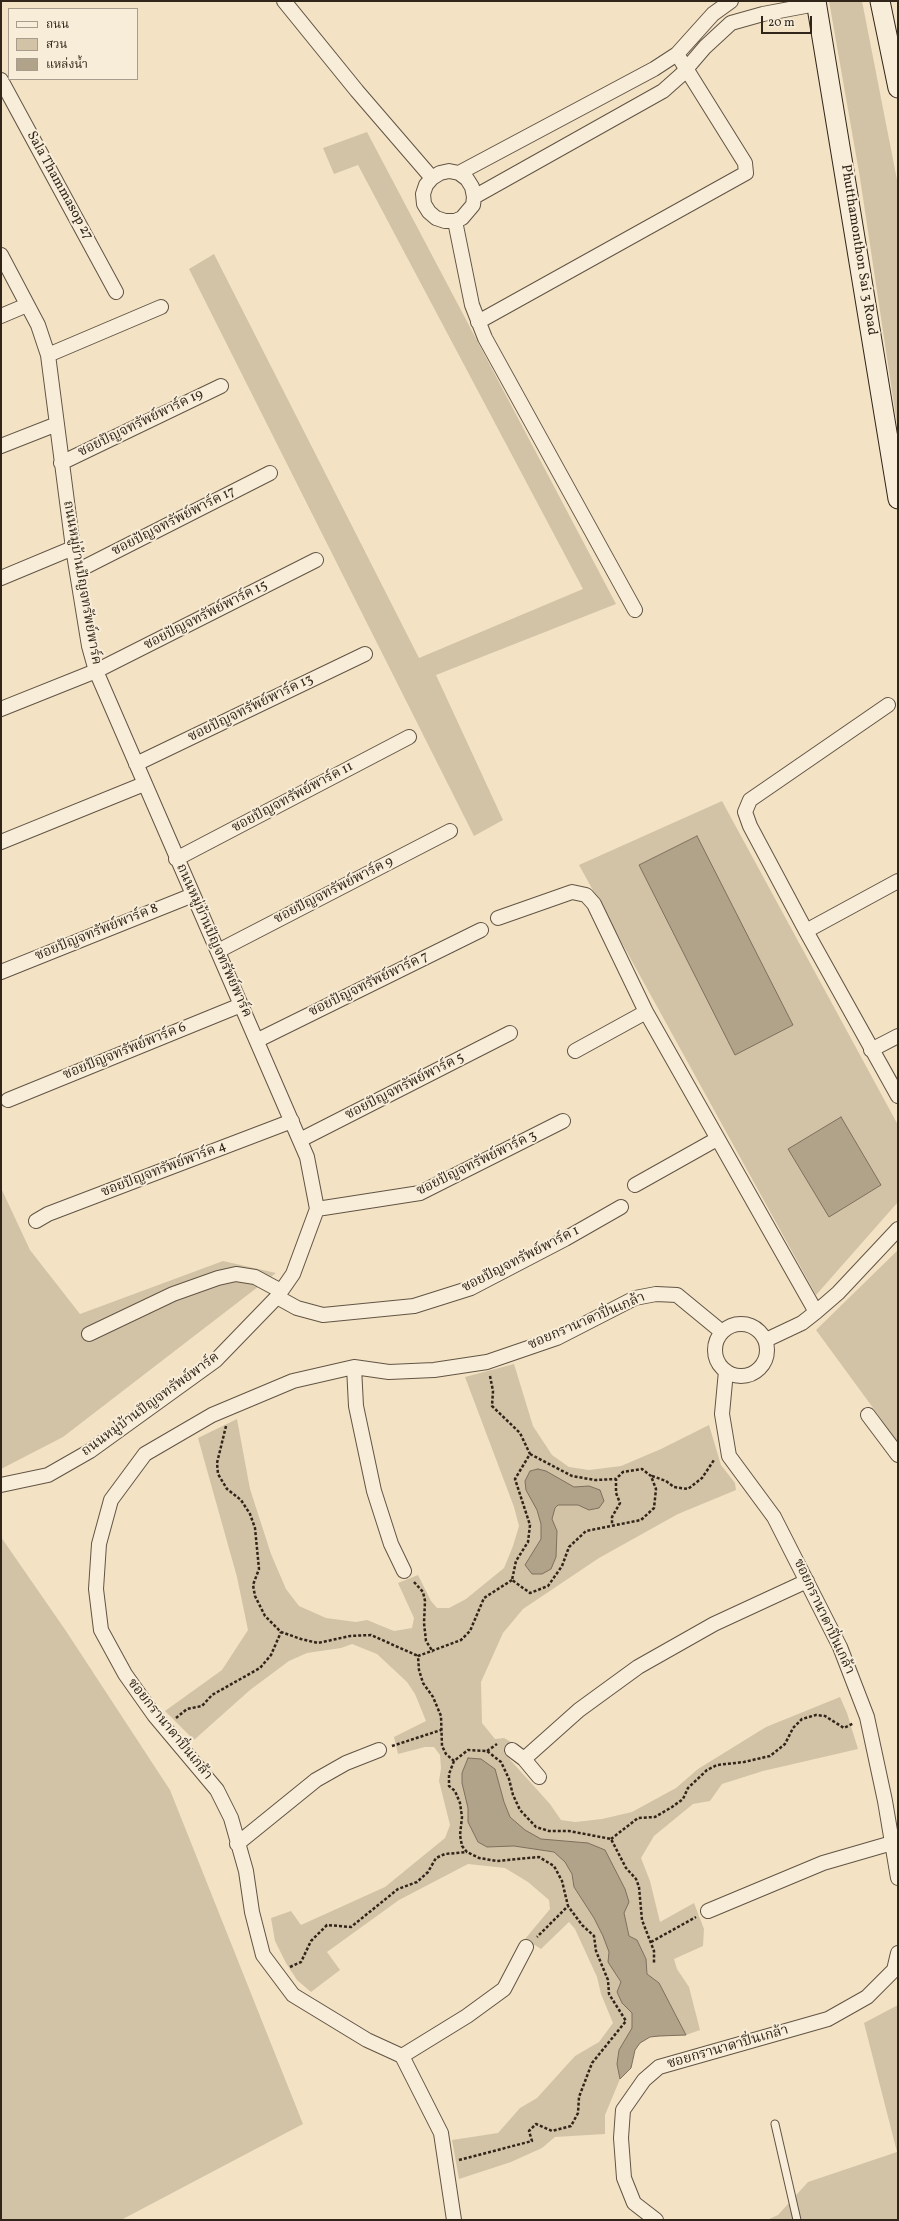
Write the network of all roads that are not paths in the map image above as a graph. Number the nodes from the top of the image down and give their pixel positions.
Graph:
1 (284, 1) edge
2 (731, 1) edge
3 (880, 1) edge
4 (816, 2) edge
5 (677, 54) junction
6 (686, 69) junction
7 (1, 80) edge
8 (898, 88) edge
9 (459, 173) junction
10 (432, 178) junction
11 (474, 196) junction
12 (455, 221) junction
13 (1, 255) edge
14 (116, 292) dead end
15 (27, 305) junction
16 (160, 307) dead end
17 (1, 316) edge
18 (478, 322) junction
19 (48, 355) junction
20 (221, 386) dead end
21 (57, 424) junction
22 (1, 446) edge
23 (61, 463) junction
24 (270, 473) dead end
25 (898, 499) edge
26 (73, 548) junction
27 (316, 560) dead end
28 (77, 571) junction
29 (1, 578) edge
30 (636, 610) dead end
31 (366, 654) dead end
32 (96, 671) junction
33 (888, 705) dead end
34 (1, 709) edge
35 (409, 738) dead end
36 (136, 764) junction
37 (144, 784) junction
38 (450, 831) dead end
39 (1, 842) edge
40 (176, 859) junction
41 (898, 881) edge
42 (193, 894) junction
43 (498, 918) dead end
44 (481, 930) dead end
45 (806, 931) junction
46 (218, 951) junction
47 (1, 972) edge
48 (241, 1005) junction
49 (646, 1012) junction
50 (510, 1033) dead end
51 (898, 1036) edge
52 (258, 1040) junction
53 (871, 1050) junction
54 (575, 1052) dead end
55 (898, 1096) edge
56 (8, 1100) dead end
57 (292, 1121) junction
58 (563, 1121) dead end
59 (717, 1139) junction
60 (300, 1140) junction
61 (636, 1185) dead end
62 (621, 1207) dead end
63 (317, 1209) junction
64 (36, 1221) dead end
65 (898, 1228) edge
66 (279, 1294) junction
67 (816, 1312) junction
68 (722, 1332) junction
69 (88, 1334) dead end
70 (766, 1340) junction
71 (354, 1367) junction
72 (726, 1371) junction
73 (868, 1415) dead end
74 (898, 1455) edge
75 (1, 1485) edge
76 (404, 1571) road end
77 (807, 1581) junction
78 (379, 1750) road end
79 (512, 1750) dead end
80 (524, 1759) junction
81 (538, 1777) dead end
82 (892, 1843) junction
83 (237, 1844) junction
84 (898, 1878) edge
85 (708, 1910) road end
86 (526, 1947) road end
87 (898, 1953) edge
88 (402, 2056) junction
89 (775, 2124) dead end
90 (454, 2220) edge
91 (656, 2220) edge
92 (797, 2220) edge

1 - 10 street
2 - 5 street
3 - 8 main road
4 - 6 street
4 - 25 main road, Phutthamonthon Sai 3 Road
5 - 6 street
5 - 9 street
6 - 11 street
6 - 18 street
7 - 14 street, Sala Thammasop 27
9 - 10 street
9 - 11 street
10 - 12 street
11 - 12 street
12 - 18 street
13 - 15 street, ถนนหมู่บ้านปัญจทรัพย์พาร์ค
15 - 17 street
15 - 19 street, ถนนหมู่บ้านปัญจทรัพย์พาร์ค
16 - 19 street
18 - 30 street
19 - 21 street, ถนนหมู่บ้านปัญจทรัพย์พาร์ค
20 - 23 street, ซอยปัญจทรัพย์พาร์ค 19
21 - 22 street
21 - 23 street, ถนนหมู่บ้านปัญจทรัพย์พาร์ค
23 - 26 street, ถนนหมู่บ้านปัญจทรัพย์พาร์ค
24 - 28 street, ซอยปัญจทรัพย์พาร์ค 17
26 - 28 street, ถนนหมู่บ้านปัญจทรัพย์พาร์ค
26 - 29 street
27 - 32 street, ซอยปัญจทรัพย์พาร์ค 15
28 - 32 street, ถนนหมู่บ้านปัญจทรัพย์พาร์ค
31 - 36 street, ซอยปัญจทรัพย์พาร์ค 13
32 - 34 street, ซอยปัญจทรัพย์พาร์ค 15
32 - 36 street, ถนนหมู่บ้านปัญจทรัพย์พาร์ค
33 - 45 street
35 - 40 street, ซอยปัญจทรัพย์พาร์ค 11
36 - 37 street, ถนนหมู่บ้านปัญจทรัพย์พาร์ค
37 - 39 street
37 - 40 street, ถนนหมู่บ้านปัญจทรัพย์พาร์ค
38 - 46 street, ซอยปัญจทรัพย์พาร์ค 9
40 - 42 street, ถนนหมู่บ้านปัญจทรัพย์พาร์ค
41 - 45 street
42 - 46 street, ถนนหมู่บ้านปัญจทรัพย์พาร์ค
42 - 47 street, ซอยปัญจทรัพย์พาร์ค 8
43 - 49 street
44 - 52 street, ซอยปัญจทรัพย์พาร์ค 7
45 - 53 street
46 - 48 street, ถนนหมู่บ้านปัญจทรัพย์พาร์ค
48 - 52 street, ถนนหมู่บ้านปัญจทรัพย์พาร์ค
48 - 56 street, ซอยปัญจทรัพย์พาร์ค 6
49 - 54 street
49 - 59 street
50 - 60 street, ซอยปัญจทรัพย์พาร์ค 5
51 - 53 street
52 - 57 street, ถนนหมู่บ้านปัญจทรัพย์พาร์ค
53 - 55 street
57 - 60 street, ถนนหมู่บ้านปัญจทรัพย์พาร์ค
57 - 64 street, ซอยปัญจทรัพย์พาร์ค 4
58 - 63 street, ซอยปัญจทรัพย์พาร์ค 3
59 - 61 street
59 - 67 street
60 - 63 street, ถนนหมู่บ้านปัญจทรัพย์พาร์ค
62 - 66 street, ซอยปัญจทรัพย์พาร์ค 1
63 - 66 street, ถนนหมู่บ้านปัญจทรัพย์พาร์ค
65 - 67 street
66 - 69 street, ซอยปัญจทรัพย์พาร์ค 1
66 - 75 street, ถนนหมู่บ้านปัญจทรัพย์พาร์ค
67 - 70 street
68 - 70 street
68 - 71 street, ซอยกรานาดาปิ่นเกล้า
68 - 72 street
70 - 72 street
71 - 76 street
71 - 83 street, ซอยกรานาดาปิ่นเกล้า
72 - 77 street, ซอยกรานาดาปิ่นเกล้า
73 - 74 street
77 - 80 street
77 - 82 street, ซอยกรานาดาปิ่นเกล้า
78 - 83 street
79 - 80 street
80 - 81 street
82 - 84 street, ซอยกรานาดาปิ่นเกล้า
82 - 85 street
83 - 88 street, ซอยกรานาดาปิ่นเกล้า
86 - 88 street
87 - 91 street, ซอยกรานาดาปิ่นเกล้า
88 - 90 street
89 - 92 lane

